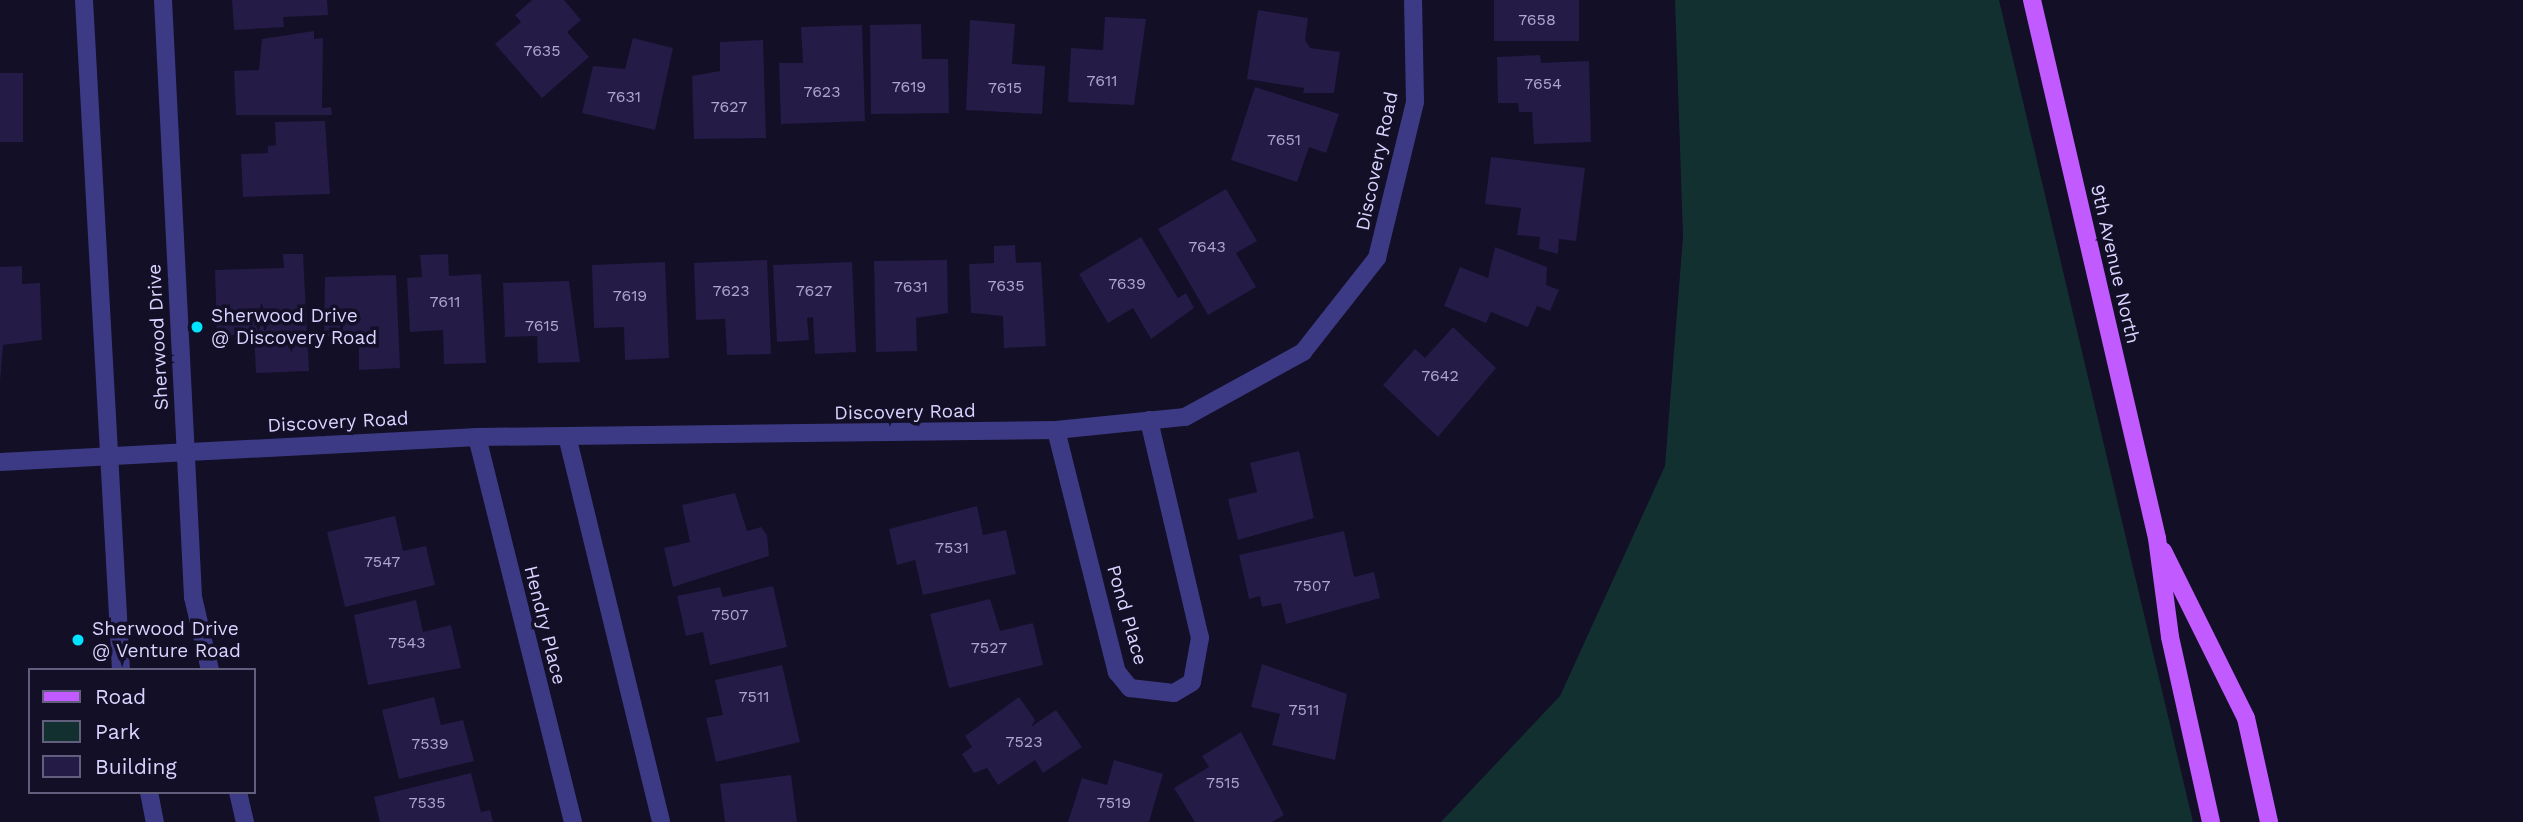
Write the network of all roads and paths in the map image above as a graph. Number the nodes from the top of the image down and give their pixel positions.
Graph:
1 (84, 0) edge
2 (163, 0) edge
3 (1413, 0) edge
4 (2032, 0) edge
5 (1149, 420) junction
6 (1056, 430) junction
7 (477, 437) junction
8 (568, 440) junction
9 (184, 450) junction
10 (109, 456) junction
11 (0, 462) edge
12 (2157, 538) junction
13 (121, 668) edge
14 (210, 668) edge
15 (149, 794) edge
16 (238, 794) edge
17 (155, 822) edge
18 (245, 822) edge
19 (573, 822) edge
20 (661, 822) edge
21 (2211, 822) edge
22 (2269, 822) edge

1 - 10 street
2 - 9 street, Sherwood Drive
3 - 5 street, Discovery Road
4 - 12 main road, 9th Avenue North
5 - 6 street, Discovery Road
5 - 6 street, Pond Place
6 - 8 street, Discovery Road
7 - 8 street, Discovery Road
7 - 9 street, Discovery Road
7 - 19 street, Hendry Place
8 - 20 street
9 - 10 street, Discovery Road
9 - 14 street, Sherwood Drive
10 - 11 street, Discovery Road
10 - 13 street
12 - 21 main road, 9th Avenue North
12 - 22 main road, 9th Avenue North
15 - 17 street
16 - 18 street

